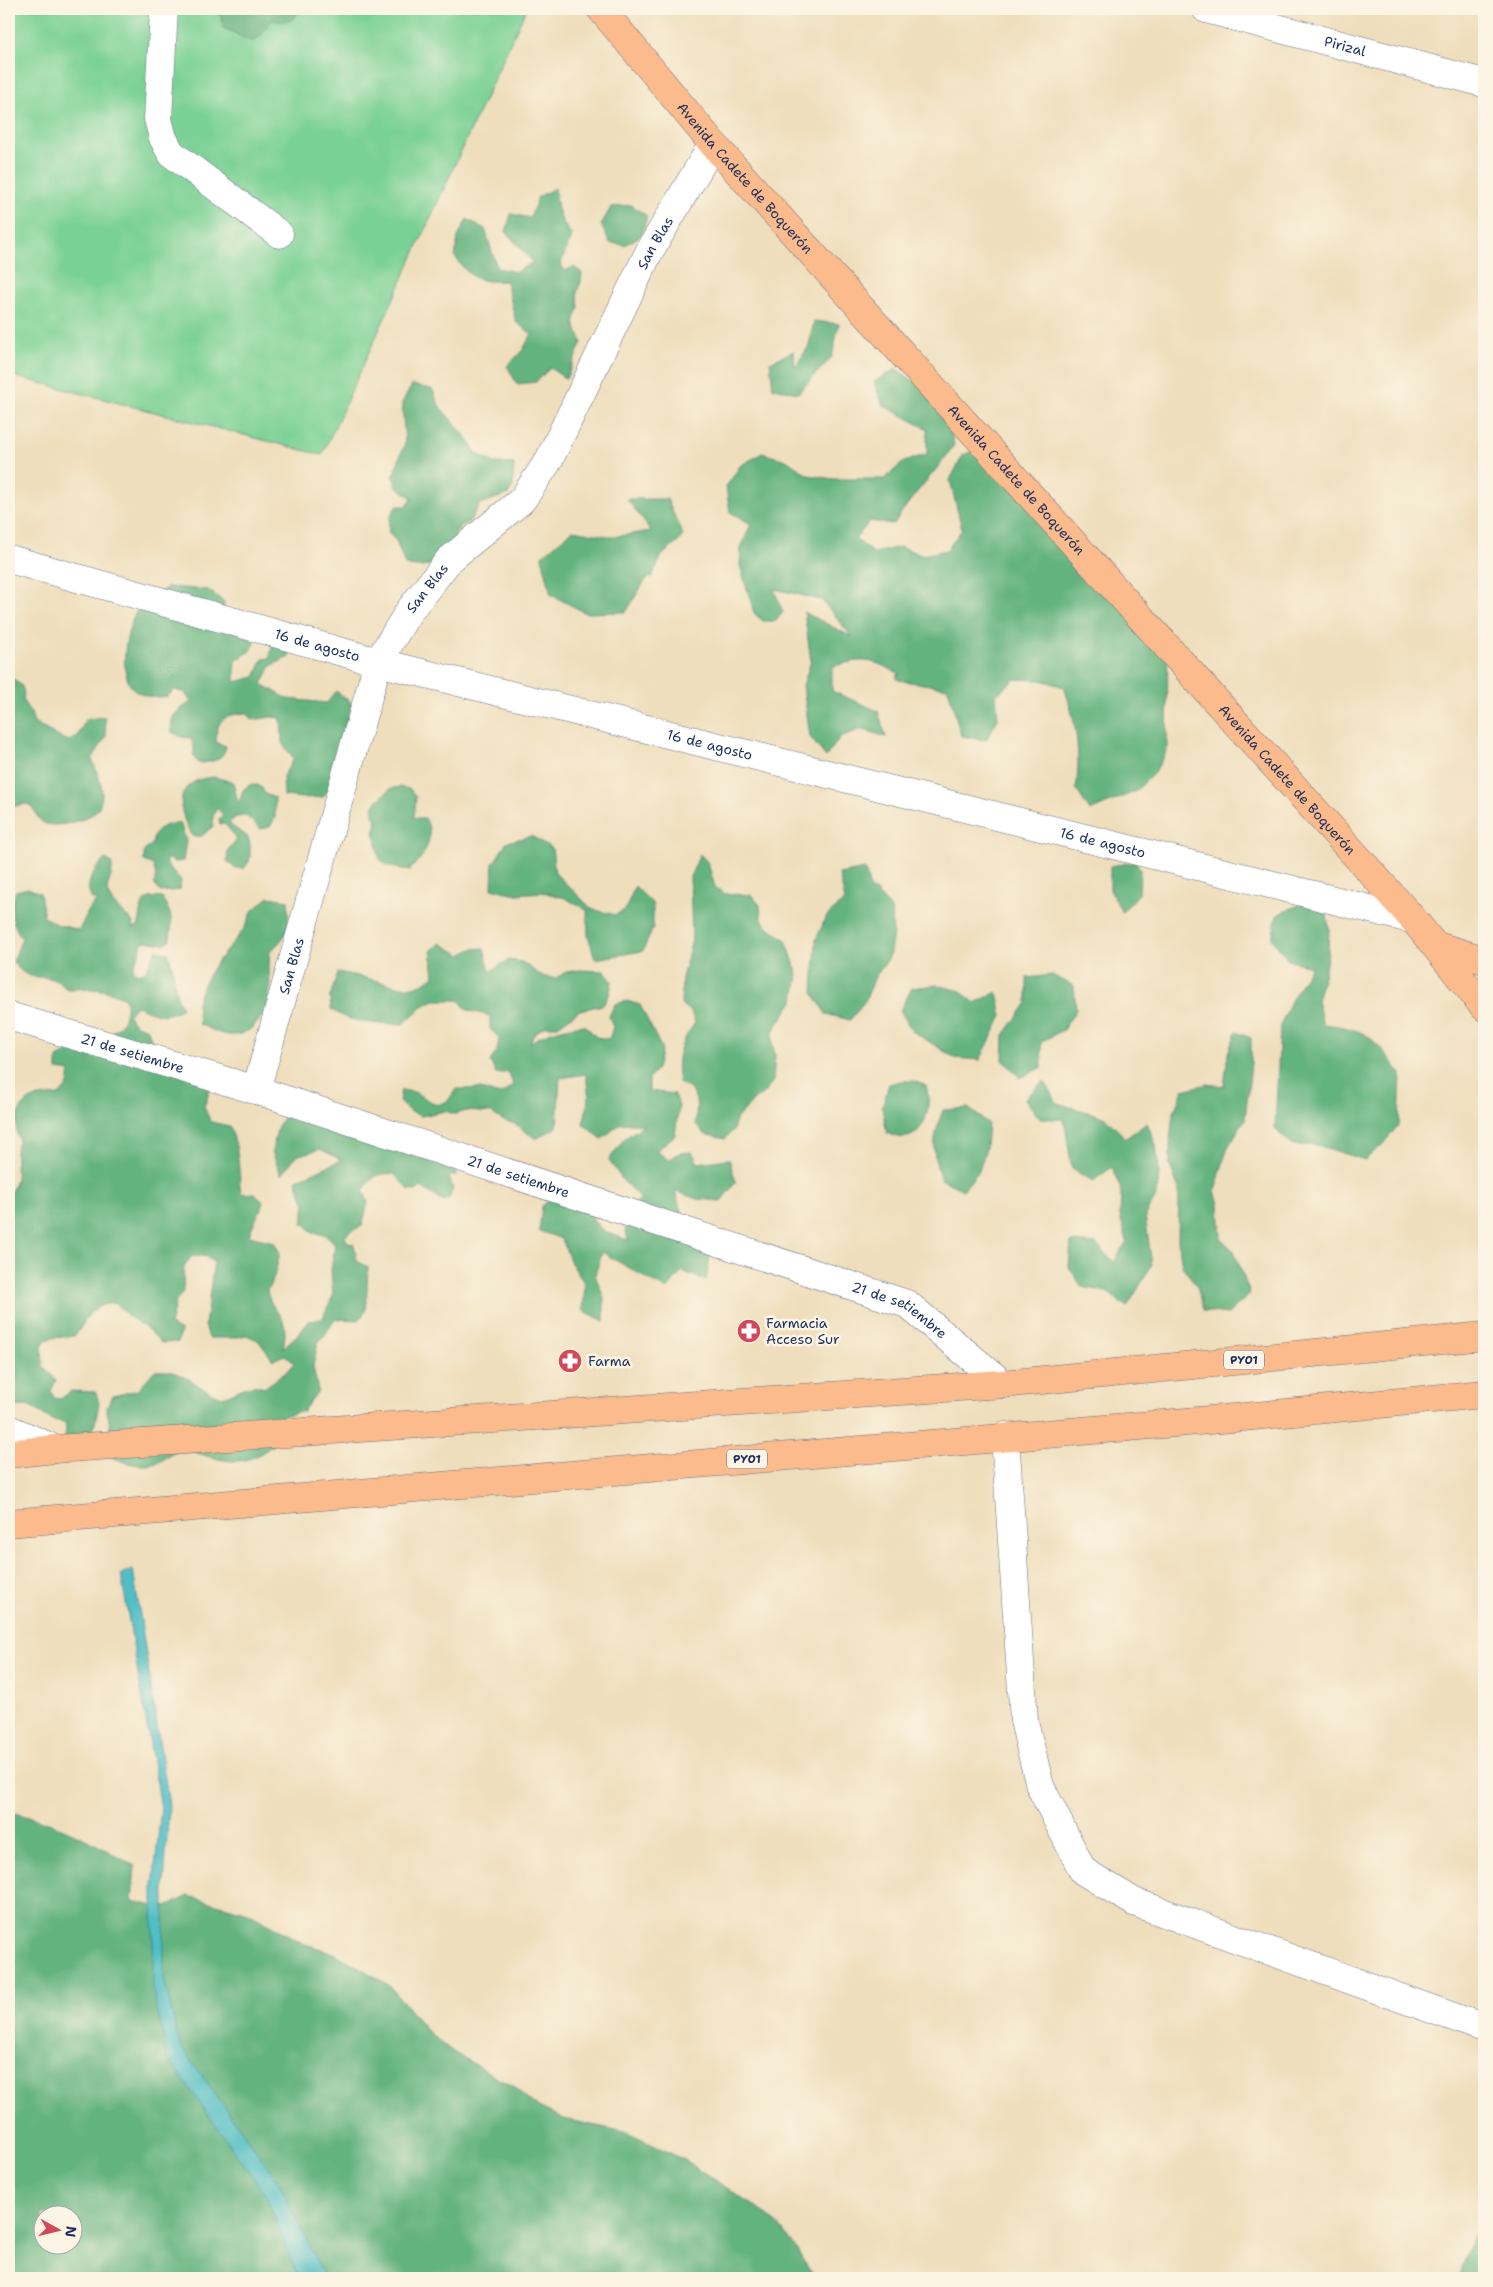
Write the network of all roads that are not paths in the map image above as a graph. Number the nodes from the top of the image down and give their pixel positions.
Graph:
1 (164, 9) edge
2 (601, 9) edge
3 (1206, 9) edge
4 (1484, 83) edge
5 (713, 144) junction
6 (279, 234) dead end
7 (9, 559) edge
8 (378, 662) junction
9 (1414, 920) junction
10 (1437, 946) junction
11 (1484, 960) edge
12 (1484, 1007) edge
13 (9, 1016) edge
14 (256, 1090) junction
15 (1484, 1336) edge
16 (1484, 1377) edge
17 (1003, 1384) junction
18 (1484, 1394) edge
19 (1233, 1418) junction
20 (9, 1429) edge
21 (1005, 1436) junction
22 (55, 1449) junction
23 (9, 1454) edge
24 (9, 1523) edge
25 (1484, 2028) edge

1 - 6 street
2 - 5 main road, Avenida Cadete de Boquerón
3 - 4 street, Pirizal
5 - 8 street, San Blas
5 - 9 main road, Avenida Cadete de Boquerón
7 - 8 street, 16 de agosto
8 - 9 street, 16 de agosto
8 - 14 street, San Blas
9 - 10 main road, Avenida Cadete de Boquerón
10 - 11 main road
10 - 12 main road, Avenida Cadete de Boquerón
13 - 14 street, 21 de setiembre
14 - 17 street, 21 de setiembre
15 - 17 main road, PY01
16 - 19 main road
17 - 22 main road, PY01
18 - 19 main road, PY01
19 - 21 main road, PY01
20 - 22 street
21 - 24 main road, PY01
21 - 25 street
22 - 23 main road, PY01

